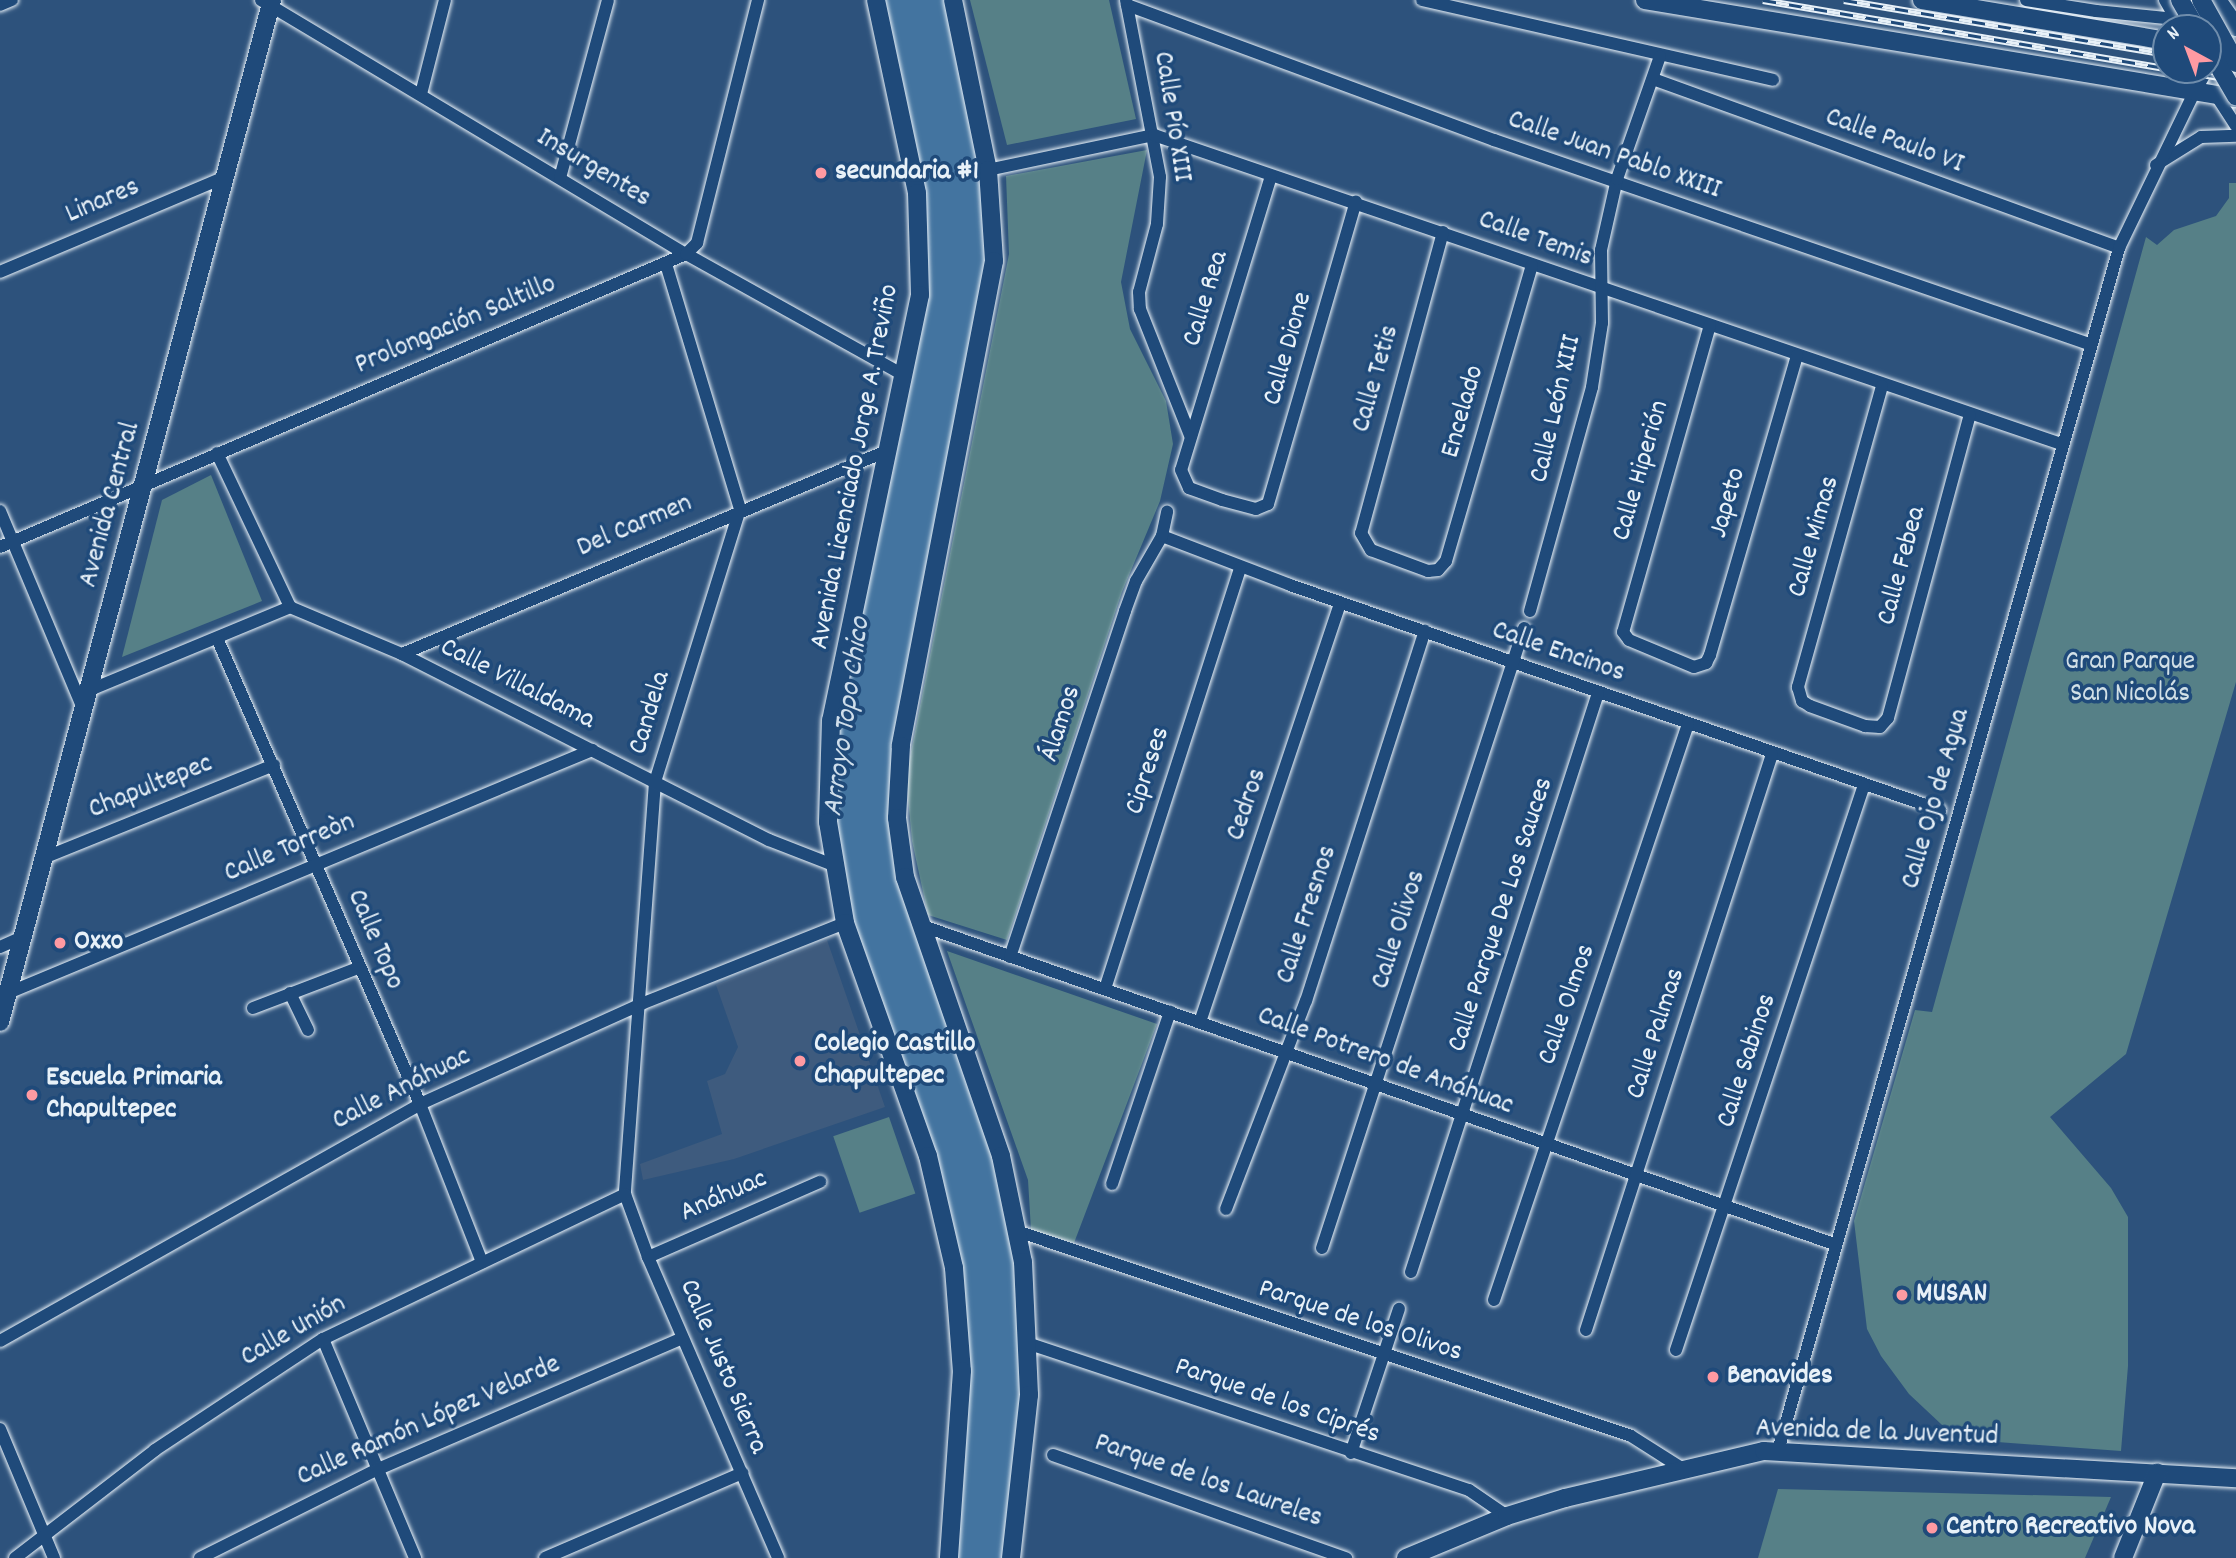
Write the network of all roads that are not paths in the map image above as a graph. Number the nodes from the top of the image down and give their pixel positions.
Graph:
1 (12, 0) edge
2 (445, 0) edge
3 (608, 0) edge
4 (758, 0) edge
5 (876, 0) edge
6 (953, 0) edge
7 (1422, 0) edge
8 (1645, 0) edge
9 (1922, 0) edge
10 (2026, 0) edge
11 (2201, 0) edge
12 (268, 2) edge
13 (1126, 2) edge
14 (2216, 3) edge
15 (0, 5) edge
16 (2196, 14) edge
17 (2152, 19) edge
18 (2236, 27) edge
19 (2152, 39) edge
20 (2236, 54) edge
21 (1660, 56) junction
22 (2222, 72) edge
23 (1653, 79) junction
24 (1773, 79) dead end
25 (2198, 84) edge
26 (2210, 84) edge
27 (2195, 91) junction
28 (421, 94) junction
29 (2215, 95) junction
30 (2236, 97) edge
31 (2236, 127) edge
32 (1153, 135) junction
33 (2236, 136) edge
34 (2156, 165) junction
35 (988, 170) junction
36 (1271, 176) junction
37 (225, 177) junction
38 (560, 178) junction
39 (1617, 179) junction
40 (1356, 202) junction
41 (1443, 232) junction
42 (2119, 248) junction
43 (686, 254) junction
44 (666, 264) junction
45 (1532, 265) junction
46 (0, 272) edge
47 (1600, 290) junction
48 (1710, 325) junction
49 (2089, 344) junction
50 (1797, 355) junction
51 (903, 375) junction
52 (1882, 386) junction
53 (1970, 415) junction
54 (1190, 437) junction
55 (2061, 444) junction
56 (889, 450) junction
57 (218, 453) junction
58 (143, 485) junction
59 (740, 509) junction
60 (0, 511) edge
61 (1167, 512) dead end
62 (1162, 537) junction
63 (13, 542) junction
64 (0, 547) edge
65 (1240, 568) junction
66 (1438, 570) joint
67 (1340, 603) junction
68 (290, 607) junction
69 (1530, 611) dead end
70 (1524, 628) dead end
71 (1425, 631) junction
72 (217, 638) junction
73 (402, 654) junction
74 (1513, 663) junction
75 (1706, 663) joint
76 (90, 690) junction
77 (1598, 693) junction
78 (83, 708) junction
79 (1688, 724) junction
80 (1880, 727) joint
81 (592, 750) junction
82 (1772, 754) junction
83 (274, 765) junction
84 (655, 782) junction
85 (1864, 785) junction
86 (1940, 810) dead end
87 (46, 858) junction
88 (316, 865) junction
89 (833, 865) junction
90 (845, 923) junction
91 (919, 925) junction
92 (22, 937) junction
93 (0, 947) edge
94 (1010, 957) junction
95 (358, 968) junction
96 (1105, 989) junction
97 (8, 993) junction
98 (290, 993) junction
99 (641, 1004) junction
100 (253, 1008) dead end
101 (1170, 1012) junction
102 (0, 1022) edge
103 (1200, 1022) junction
104 (308, 1030) dead end
105 (1286, 1052) junction
106 (1375, 1084) junction
107 (420, 1104) junction
108 (1464, 1116) junction
109 (1547, 1145) junction
110 (1637, 1176) junction
111 (820, 1182) dead end
112 (1112, 1184) dead end
113 (625, 1194) junction
114 (1726, 1208) junction
115 (1226, 1209) dead end
116 (1017, 1231) junction
117 (1834, 1244) junction
118 (1322, 1248) dead end
119 (648, 1257) junction
120 (482, 1262) junction
121 (1411, 1272) dead end
122 (1494, 1300) dead end
123 (1399, 1309) dead end
124 (1586, 1330) dead end
125 (682, 1338) junction
126 (323, 1339) junction
127 (0, 1341) edge
128 (1027, 1343) junction
129 (1676, 1350) dead end
130 (1384, 1355) junction
131 (0, 1429) edge
132 (1778, 1451) junction
133 (1351, 1453) junction
134 (1053, 1455) dead end
135 (1683, 1469) junction
136 (376, 1470) junction
137 (742, 1473) junction
138 (2157, 1473) junction
139 (2236, 1478) edge
140 (1507, 1516) junction
141 (43, 1534) junction
142 (15, 1558) edge
143 (54, 1558) edge
144 (200, 1558) edge
145 (415, 1558) edge
146 (545, 1558) edge
147 (778, 1558) edge
148 (948, 1558) edge
149 (1011, 1558) edge
150 (1346, 1558) edge
151 (1406, 1558) edge
152 (2123, 1558) edge

1 - 15 street
2 - 28 street
3 - 38 street
4 - 43 street
5 - 51 main road, Avenida Licenciado Jorge A. Treviño
6 - 35 main road
7 - 21 street
8 - 27 main road
9 - 19 main road
10 - 17 street
11 - 20 main road, bridge
12 - 28 street, Insurgentes
12 - 37 main road, Avenida Central
13 - 32 street, Calle Pío XIII
13 - 39 street, Calle Juan Pablo XXIII
14 - 16 street
14 - 18 main road
14 - 20 street
21 - 23 street, Calle León XIII
21 - 24 street
22 - 30 main road, bridge
23 - 39 street, Calle León XIII
23 - 42 street, Calle Paulo VI
25 - 27 street, Calle Ojo de Agua
26 - 29 street
27 - 29 main road
27 - 34 street, Calle Ojo de Agua
28 - 38 street, Insurgentes
29 - 30 main road
29 - 31 street
32 - 35 street
32 - 36 street, Calle Temis
32 - 54 street, Calle Pío XIII
33 - 34 street
34 - 42 street, Calle Ojo de Agua
35 - 91 main road
36 - 40 street, Calle Temis
36 - 54 street, Calle Rea
37 - 46 street, Linares
37 - 58 main road, Avenida Central
38 - 43 street, Insurgentes
39 - 47 street, Calle León XIII
39 - 49 street, Calle Juan Pablo XXIII
40 - 41 street, Calle Temis
40 - 54 street, Calle Dione
41 - 45 street, Calle Temis
41 - 66 street, Calle Tetis
42 - 49 street, Calle Ojo de Agua
43 - 44 street, Prolongación Saltillo
43 - 51 street, Insurgentes
44 - 57 street, Prolongación Saltillo
44 - 59 street
45 - 47 street, Calle Temis
45 - 66 street, Encelado
47 - 48 street, Calle Temis
47 - 69 street, Calle León XIII
48 - 50 street, Calle Temis
48 - 75 street, Calle Hiperión
49 - 55 street, Calle Ojo de Agua
50 - 52 street, Calle Temis
50 - 75 street, Japeto
51 - 56 main road, Avenida Licenciado Jorge A. Treviño
52 - 53 street, Calle Temis
52 - 80 street, Calle Mimas
53 - 55 street, Calle Temis
53 - 80 street, Calle Febea
55 - 117 street, Calle Ojo de Agua
56 - 59 street, Del Carmen
56 - 89 main road, Avenida Licenciado Jorge A. Treviño
57 - 58 street, Prolongación Saltillo
57 - 68 street
58 - 63 street, Prolongación Saltillo
58 - 76 main road, Avenida Central
59 - 73 street, Del Carmen
59 - 84 street, Candela
60 - 63 street
61 - 62 street, Álamos
62 - 65 street, Calle Encinos
62 - 94 street, Álamos
63 - 64 street, Prolongación Saltillo
63 - 78 street
65 - 67 street, Calle Encinos
65 - 96 street, Cipreses
67 - 71 street, Calle Encinos
67 - 103 street, Cedros
68 - 72 street
68 - 73 street, Calle Villaldama
70 - 74 street, Calle Olivos
71 - 74 street, Calle Encinos
71 - 105 street, Calle Fresnos
72 - 76 street
72 - 83 street, Calle Topo
73 - 81 street, Calle Villaldama
74 - 77 street, Calle Encinos
74 - 106 street, Calle Olivos
76 - 78 main road, Avenida Central
77 - 79 street, Calle Encinos
77 - 108 street, Calle Parque De Los Sauces
78 - 87 main road, Avenida Central
79 - 82 street, Calle Encinos
79 - 109 street, Calle Olmos
81 - 84 street, Calle Villaldama
81 - 88 street, Calle Torreòn
82 - 85 street, Calle Encinos
82 - 110 street, Calle Palmas
83 - 87 street, Chapultepec
83 - 88 street, Calle Topo
84 - 89 street, Calle Villaldama
84 - 99 street, Candela
85 - 86 street, Calle Encinos
85 - 114 street, Calle Sabinos
87 - 92 main road, Avenida Central
88 - 95 street, Calle Topo
88 - 97 street, Calle Torreòn
89 - 90 main road, Avenida Licenciado Jorge A. Treviño
90 - 99 street, Calle Anáhuac
90 - 148 main road, Avenida Licenciado Jorge A. Treviño
91 - 94 street, Calle Potrero de Anáhuac
91 - 116 main road
92 - 93 street
92 - 97 main road, Avenida Central
94 - 96 street, Calle Potrero de Anáhuac
95 - 98 street
95 - 107 street, Calle Topo
96 - 101 street, Calle Potrero de Anáhuac
97 - 102 main road, Avenida Central
98 - 100 street
98 - 104 street
99 - 107 street, Calle Anáhuac
99 - 113 street, Candela
101 - 103 street, Calle Potrero de Anáhuac
101 - 112 street
103 - 105 street, Calle Potrero de Anáhuac
105 - 106 street, Calle Potrero de Anáhuac
105 - 115 street, Calle Fresnos
106 - 108 street, Calle Potrero de Anáhuac
106 - 118 street, Calle Olivos
107 - 120 street, Calle Topo
107 - 127 street, Calle Anáhuac
108 - 109 street, Calle Potrero de Anáhuac
108 - 121 street, Calle Parque De Los Sauces
109 - 110 street, Calle Potrero de Anáhuac
109 - 122 street, Calle Olmos
110 - 114 street, Calle Potrero de Anáhuac
110 - 124 street, Calle Palmas
111 - 119 street, Anáhuac
113 - 119 street, Calle Justo Sierra
113 - 120 street, Calle Unión
114 - 117 street, Calle Potrero de Anáhuac
114 - 129 street, Calle Sabinos
116 - 128 main road
116 - 130 street, Parque de los Olivos
117 - 132 street, Calle Ojo de Agua
119 - 125 street, Calle Justo Sierra
120 - 126 street, Calle Unión
123 - 130 street
125 - 136 street, Calle Ramón López Velarde
125 - 137 street, Calle Justo Sierra
126 - 136 street
126 - 141 street, Calle Unión
128 - 133 street, Parque de los Ciprés
128 - 149 main road
130 - 133 street
130 - 135 street, Parque de los Olivos
131 - 141 street
132 - 135 main road, Avenida de la Juventud
132 - 138 main road, Avenida de la Juventud
133 - 140 street, Parque de los Ciprés
134 - 150 street, Parque de los Laureles
135 - 140 main road, Avenida de la Juventud
136 - 144 street, Calle Ramón López Velarde
136 - 145 street
137 - 146 street
137 - 147 street, Calle Justo Sierra
138 - 139 main road, Avenida de la Juventud
138 - 152 main road
140 - 151 main road, Avenida de la Juventud
141 - 142 street, Calle Unión
141 - 143 street

